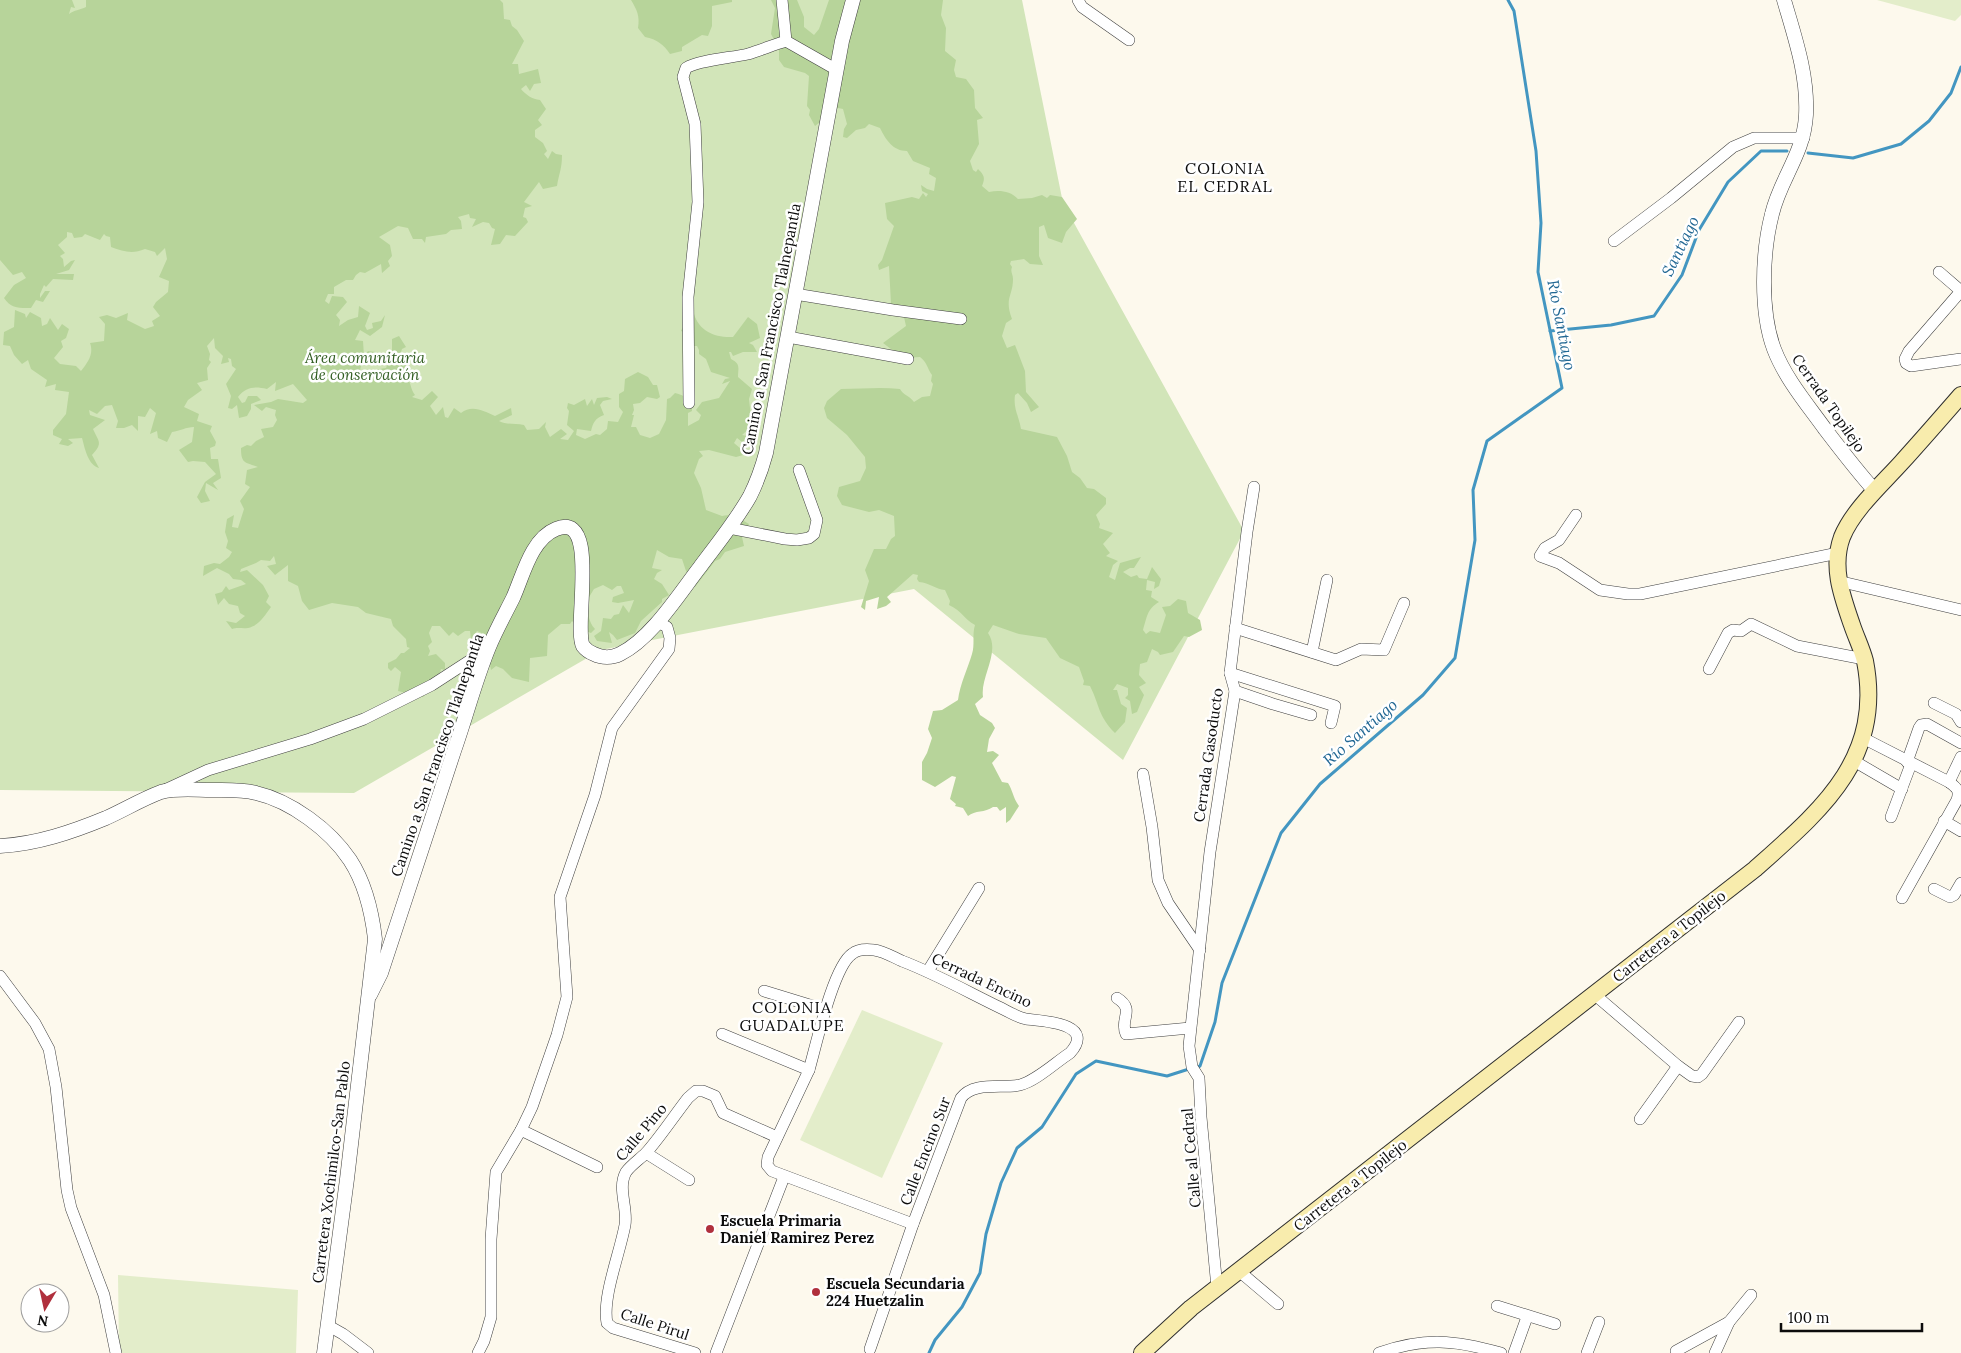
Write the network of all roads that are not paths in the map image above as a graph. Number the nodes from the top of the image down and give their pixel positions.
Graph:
1 (782, 0) edge
2 (853, 0) edge
3 (1078, 0) edge
4 (1784, 0) edge
5 (1129, 40) dead end
6 (786, 41) junction
7 (836, 70) junction
8 (1804, 138) junction
9 (1614, 241) dead end
10 (1939, 272) dead end
11 (1961, 291) edge
12 (795, 294) junction
13 (961, 319) dead end
14 (788, 337) junction
15 (1961, 358) edge
16 (908, 359) dead end
17 (1961, 395) edge
18 (689, 403) dead end
19 (799, 470) dead end
20 (1254, 487) dead end
21 (1875, 491) junction
22 (1576, 514) dead end
23 (729, 528) junction
24 (1838, 553) junction
25 (1327, 580) dead end
26 (1838, 580) junction
27 (1404, 603) dead end
28 (1961, 610) edge
29 (658, 622) junction
30 (1235, 628) junction
31 (489, 648) junction
32 (1312, 652) junction
33 (1864, 659) junction
34 (1709, 669) dead end
35 (1230, 673) junction
36 (1235, 691) junction
37 (1934, 703) dead end
38 (1311, 715) dead end
39 (1330, 722) dead end
40 (1961, 722) edge
41 (1863, 738) junction
42 (1961, 743) edge
43 (1961, 757) edge
44 (1854, 761) junction
45 (1909, 763) junction
46 (1142, 774) dead end
47 (1949, 782) junction
48 (1902, 789) junction
49 (163, 792) junction
50 (1891, 817) dead end
51 (1944, 822) junction
52 (1961, 831) edge
53 (0, 846) edge
54 (1961, 883) edge
55 (979, 888) dead end
56 (1934, 889) dead end
57 (1902, 898) dead end
58 (1200, 950) junction
59 (928, 971) junction
60 (0, 976) edge
61 (764, 991) dead end
62 (1594, 994) junction
63 (370, 995) junction
64 (1117, 998) dead end
65 (826, 1010) junction
66 (1738, 1022) dead end
67 (1190, 1028) junction
68 (722, 1034) dead end
69 (1075, 1048) joint
70 (1678, 1066) junction
71 (809, 1070) junction
72 (1640, 1119) dead end
73 (521, 1130) junction
74 (776, 1137) junction
75 (646, 1153) junction
76 (597, 1167) dead end
77 (784, 1177) junction
78 (689, 1180) dead end
79 (913, 1224) junction
80 (1239, 1271) junction
81 (1217, 1288) junction
82 (1751, 1295) dead end
83 (1278, 1304) dead end
84 (1497, 1306) dead end
85 (1527, 1317) junction
86 (1599, 1322) dead end
87 (1729, 1322) junction
88 (606, 1323) joint
89 (1555, 1324) dead end
90 (327, 1325) junction
91 (870, 1350) dead end
92 (1676, 1351) dead end
93 (116, 1353) edge
94 (324, 1353) edge
95 (368, 1353) edge
96 (478, 1353) edge
97 (695, 1353) edge
98 (716, 1353) edge
99 (1142, 1353) edge
100 (1379, 1353) edge
101 (1502, 1353) edge
102 (1514, 1353) edge
103 (1587, 1353) edge
104 (1716, 1353) edge

1 - 6 street
2 - 7 street, Camino a San Francisco Tlalnepantla
3 - 5 street
4 - 8 street, Cerrada Topilejo
6 - 7 street
6 - 18 street
7 - 12 street, Camino a San Francisco Tlalnepantla
8 - 9 street
8 - 21 street, Cerrada Topilejo
10 - 11 street
11 - 15 street
12 - 13 street
12 - 14 street, Camino a San Francisco Tlalnepantla
14 - 16 street
14 - 23 street, Camino a San Francisco Tlalnepantla
17 - 21 main road, Carretera a Topilejo
19 - 23 street
20 - 30 street, Cerrada Gasoducto
21 - 24 main road, Carretera a Topilejo
22 - 24 street
23 - 29 street, Camino a San Francisco Tlalnepantla
24 - 26 main road, Carretera a Topilejo
25 - 32 street
26 - 28 street
26 - 33 main road, Carretera a Topilejo
27 - 32 street
29 - 31 street, Camino a San Francisco Tlalnepantla
29 - 73 street
30 - 32 street
30 - 35 street, Cerrada Gasoducto
31 - 49 street
31 - 63 street, Camino a San Francisco Tlalnepantla
33 - 34 street
33 - 41 main road, Carretera a Topilejo
35 - 36 street, Cerrada Gasoducto
35 - 39 street
36 - 38 street
36 - 58 street, Cerrada Gasoducto
37 - 40 street
41 - 44 main road, Carretera a Topilejo
41 - 45 street
42 - 45 street
43 - 47 street
44 - 48 street
44 - 62 main road, Carretera a Topilejo
45 - 47 street
45 - 48 street
46 - 58 street
47 - 51 street
48 - 50 street
49 - 53 street
49 - 63 street, Carretera Xochimilco-San Pablo
51 - 52 street
51 - 57 street
54 - 56 street
55 - 59 street
58 - 67 street, Cerrada Gasoducto
59 - 65 street, Cerrada Encino
59 - 69 street, Cerrada Encino
60 - 93 street
61 - 65 street
62 - 70 street
62 - 80 main road, Carretera a Topilejo
63 - 90 street, Carretera Xochimilco-San Pablo
64 - 67 street
65 - 71 street
66 - 70 street
67 - 81 street, Calle al Cedral
68 - 71 street
69 - 79 street, Calle Encino Sur
70 - 72 street
71 - 74 street
73 - 76 street
73 - 96 street
74 - 75 street, Calle Pino
74 - 77 street
75 - 78 street
75 - 88 street, Calle Pino
77 - 79 street
77 - 98 street
79 - 91 street
80 - 81 main road, Carretera a Topilejo
80 - 83 street
81 - 99 main road, Carretera a Topilejo
82 - 87 street
84 - 85 street
85 - 89 street
85 - 102 street
86 - 103 street
87 - 92 street
87 - 104 street
88 - 97 street, Calle Pirul
90 - 94 street, Carretera Xochimilco-San Pablo
90 - 95 street
100 - 101 street

